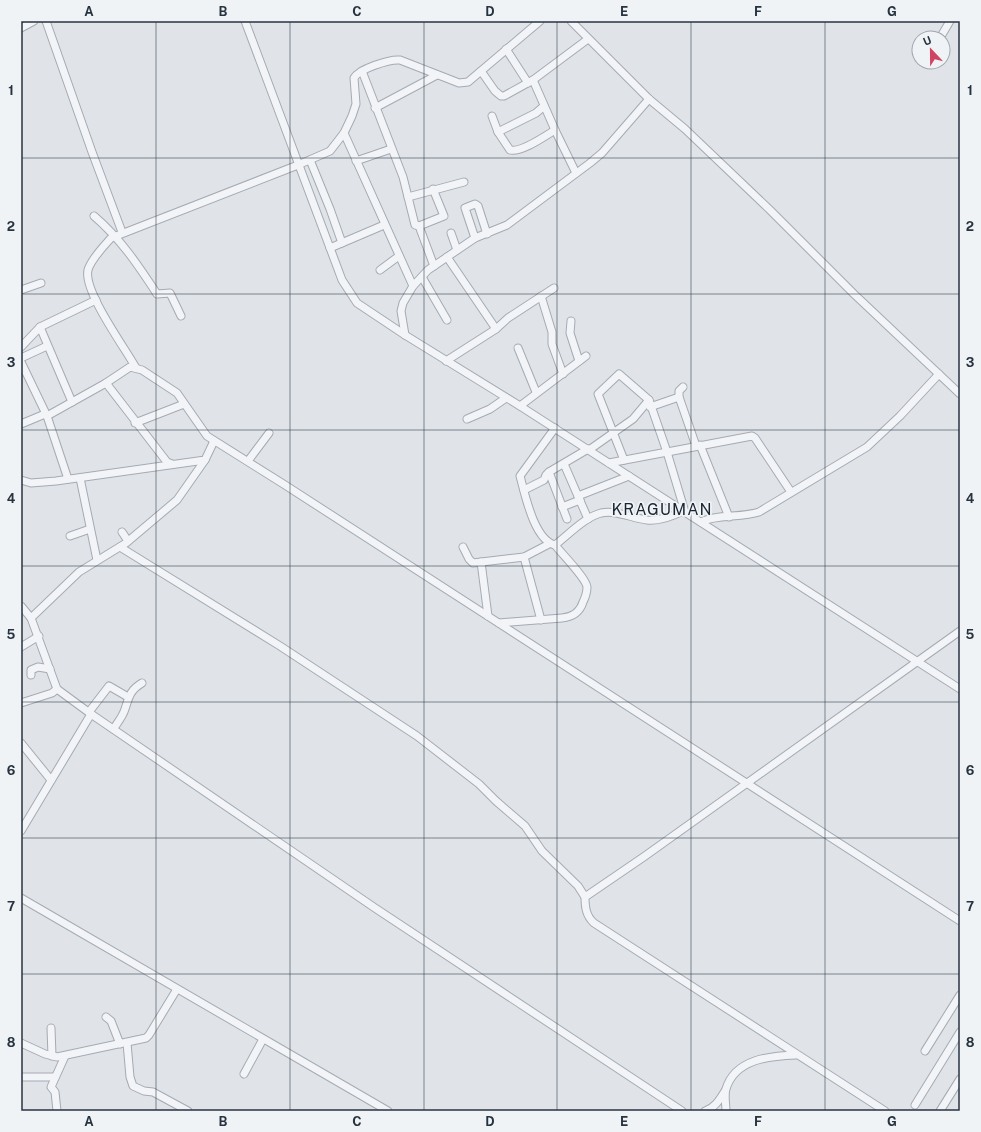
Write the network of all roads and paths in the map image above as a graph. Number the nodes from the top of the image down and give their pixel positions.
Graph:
1 (34, 21) edge
2 (46, 21) edge
3 (245, 21) edge
4 (540, 21) edge
5 (571, 21) edge
6 (950, 21) edge
7 (21, 28) edge
8 (945, 30) edge
9 (588, 39) junction
10 (506, 49) junction
11 (362, 71) junction
12 (481, 71) junction
13 (437, 75) junction
14 (530, 81) junction
15 (649, 99) junction
16 (544, 106) junction
17 (375, 108) junction
18 (492, 116) dead end
19 (555, 130) junction
20 (498, 132) junction
21 (344, 133) junction
22 (391, 149) junction
23 (310, 160) junction
24 (356, 161) junction
25 (298, 165) junction
26 (576, 174) junction
27 (464, 182) dead end
28 (434, 189) junction
29 (408, 197) junction
30 (94, 216) dead end
31 (384, 225) junction
32 (419, 226) junction
33 (451, 233) dead end
34 (119, 234) junction
35 (487, 234) junction
36 (475, 238) junction
37 (342, 243) junction
38 (330, 248) junction
39 (457, 250) junction
40 (399, 256) junction
41 (447, 257) junction
42 (434, 266) junction
43 (380, 270) dead end
44 (422, 277) junction
45 (41, 283) dead end
46 (413, 286) junction
47 (554, 288) dead end
48 (21, 290) edge
49 (541, 296) junction
50 (96, 300) junction
51 (181, 316) dead end
52 (447, 320) dead end
53 (571, 321) dead end
54 (40, 327) junction
55 (496, 330) junction
56 (405, 335) junction
57 (47, 346) junction
58 (21, 347) edge
59 (518, 348) dead end
60 (586, 356) dead end
61 (446, 361) junction
62 (21, 362) edge
63 (580, 362) junction
64 (136, 368) junction
65 (563, 374) junction
66 (939, 374) junction
67 (106, 383) junction
68 (683, 387) dead end
69 (536, 392) junction
70 (960, 394) edge
71 (679, 397) junction
72 (506, 398) junction
73 (72, 402) junction
74 (184, 404) junction
75 (650, 404) junction
76 (520, 406) junction
77 (46, 415) junction
78 (467, 419) dead end
79 (135, 423) junction
80 (21, 424) edge
81 (555, 428) junction
82 (269, 433) dead end
83 (612, 433) junction
84 (214, 441) junction
85 (698, 446) junction
86 (589, 450) junction
87 (667, 452) junction
88 (205, 460) junction
89 (624, 460) junction
90 (248, 461) junction
91 (609, 463) junction
92 (172, 464) junction
93 (564, 464) junction
94 (549, 472) junction
95 (629, 476) junction
96 (80, 478) junction
97 (68, 479) junction
98 (21, 480) edge
99 (524, 490) junction
100 (791, 492) junction
101 (579, 498) junction
102 (562, 507) junction
103 (684, 512) junction
104 (729, 517) junction
105 (567, 519) dead end
106 (588, 520) junction
107 (701, 522) junction
108 (90, 528) junction
109 (122, 532) dead end
110 (70, 536) dead end
111 (128, 542) junction
112 (552, 545) junction
113 (120, 547) junction
114 (463, 547) dead end
115 (524, 557) junction
116 (97, 560) junction
117 (481, 562) junction
118 (21, 606) edge
119 (488, 616) junction
120 (31, 618) junction
121 (541, 620) junction
122 (499, 623) junction
123 (960, 631) edge
124 (39, 636) junction
125 (21, 647) edge
126 (918, 662) junction
127 (50, 669) junction
128 (31, 674) dead end
129 (142, 683) dead end
130 (57, 689) junction
131 (960, 689) edge
132 (128, 697) junction
133 (21, 703) edge
134 (90, 713) junction
135 (114, 728) junction
136 (21, 743) edge
137 (51, 780) junction
138 (748, 783) junction
139 (21, 832) edge
140 (584, 897) junction
141 (21, 898) edge
142 (960, 921) edge
143 (177, 989) junction
144 (960, 995) edge
145 (106, 1017) dead end
146 (51, 1028) dead end
147 (960, 1032) edge
148 (262, 1039) junction
149 (21, 1043) edge
150 (124, 1043) junction
151 (925, 1051) dead end
152 (796, 1055) junction
153 (52, 1056) junction
154 (64, 1059) junction
155 (244, 1074) dead end
156 (21, 1076) edge
157 (55, 1077) junction
158 (960, 1079) edge
159 (726, 1090) junction
160 (915, 1105) dead end
161 (57, 1111) edge
162 (188, 1111) edge
163 (388, 1111) edge
164 (682, 1111) edge
165 (705, 1111) edge
166 (726, 1111) edge
167 (885, 1111) edge
168 (940, 1111) edge

1 - 7 street
2 - 34 street
3 - 25 street
4 - 10 street
5 - 9 street
6 - 8 street
9 - 14 street
9 - 15 street
10 - 12 street
10 - 14 street
11 - 13 street
11 - 17 street
11 - 21 street
12 - 13 street
12 - 14 street
13 - 17 street
14 - 16 street
15 - 26 street
15 - 66 street
16 - 19 street
16 - 20 street
17 - 22 street
18 - 20 street
19 - 20 street
19 - 26 street
21 - 23 street
21 - 24 street
22 - 24 street
22 - 29 street
23 - 25 street
23 - 37 street
24 - 31 street
25 - 34 street
25 - 38 street
26 - 35 street
27 - 28 street
28 - 29 street
28 - 32 street
29 - 32 street
30 - 34 street
31 - 37 street
31 - 40 street
32 - 42 street
33 - 39 street
34 - 50 street
34 - 51 street
35 - 36 street
35 - 36 street
36 - 39 street
37 - 38 street
38 - 56 street
39 - 41 street
40 - 43 street
40 - 46 street
41 - 42 street
41 - 55 street
42 - 44 street
44 - 46 street
44 - 52 street
45 - 48 street
46 - 56 street
47 - 49 street
49 - 55 street
49 - 65 street
50 - 54 street
50 - 64 street
53 - 63 street
54 - 57 street
54 - 58 street
55 - 61 street
56 - 61 street
57 - 62 street
57 - 73 street
59 - 69 street
60 - 63 street
61 - 72 street
62 - 77 street
63 - 65 street
64 - 67 street
64 - 74 street
65 - 69 street
66 - 70 street
66 - 100 street
67 - 73 street
67 - 79 street
68 - 71 street
69 - 76 street
71 - 75 street
71 - 85 street
72 - 76 street
72 - 78 street
73 - 77 street
74 - 79 street
74 - 84 street
75 - 83 street
75 - 83 street
75 - 87 street
76 - 81 street
77 - 80 street
77 - 97 street
79 - 92 street
81 - 86 street
81 - 99 street
82 - 90 street
83 - 86 street
83 - 89 street
84 - 88 street
84 - 90 street
85 - 87 street
85 - 100 street
85 - 104 street
86 - 91 street
86 - 93 street
87 - 89 street
87 - 103 street
88 - 92 street
88 - 111 street
89 - 91 street
90 - 119 street
91 - 95 street
92 - 96 street
93 - 94 street
93 - 101 street
94 - 99 street
94 - 102 street
95 - 101 street
95 - 103 street
96 - 97 street
96 - 108 street
97 - 98 street
99 - 112 street
100 - 104 street
101 - 102 street
101 - 106 street
102 - 105 street
103 - 106 street
103 - 107 street
104 - 107 street
106 - 112 street
107 - 126 street
108 - 110 street
108 - 116 street
109 - 111 street
111 - 113 street
112 - 115 street
112 - 121 street
113 - 116 street
113 - 140 street
114 - 117 street
115 - 117 street
115 - 121 street
116 - 120 street
117 - 119 street
118 - 120 street
119 - 122 street
120 - 124 street
121 - 122 street
122 - 138 street
123 - 126 street
124 - 125 street
124 - 127 street
126 - 131 street
126 - 138 street
127 - 128 street
127 - 130 street
129 - 132 street
130 - 133 street
130 - 134 street
132 - 134 street
132 - 135 street
134 - 135 street
134 - 137 street
135 - 164 street
136 - 137 street
137 - 139 street
138 - 140 street
138 - 142 street
140 - 152 street
141 - 143 street
143 - 148 street
143 - 150 street
144 - 151 street
145 - 150 street
146 - 153 street
147 - 160 street
148 - 155 street
148 - 163 street
149 - 153 street
150 - 154 street
150 - 162 street
152 - 159 street
152 - 167 street
153 - 154 street
154 - 157 street
156 - 157 street
157 - 161 street
158 - 168 street
159 - 165 street
159 - 166 street

